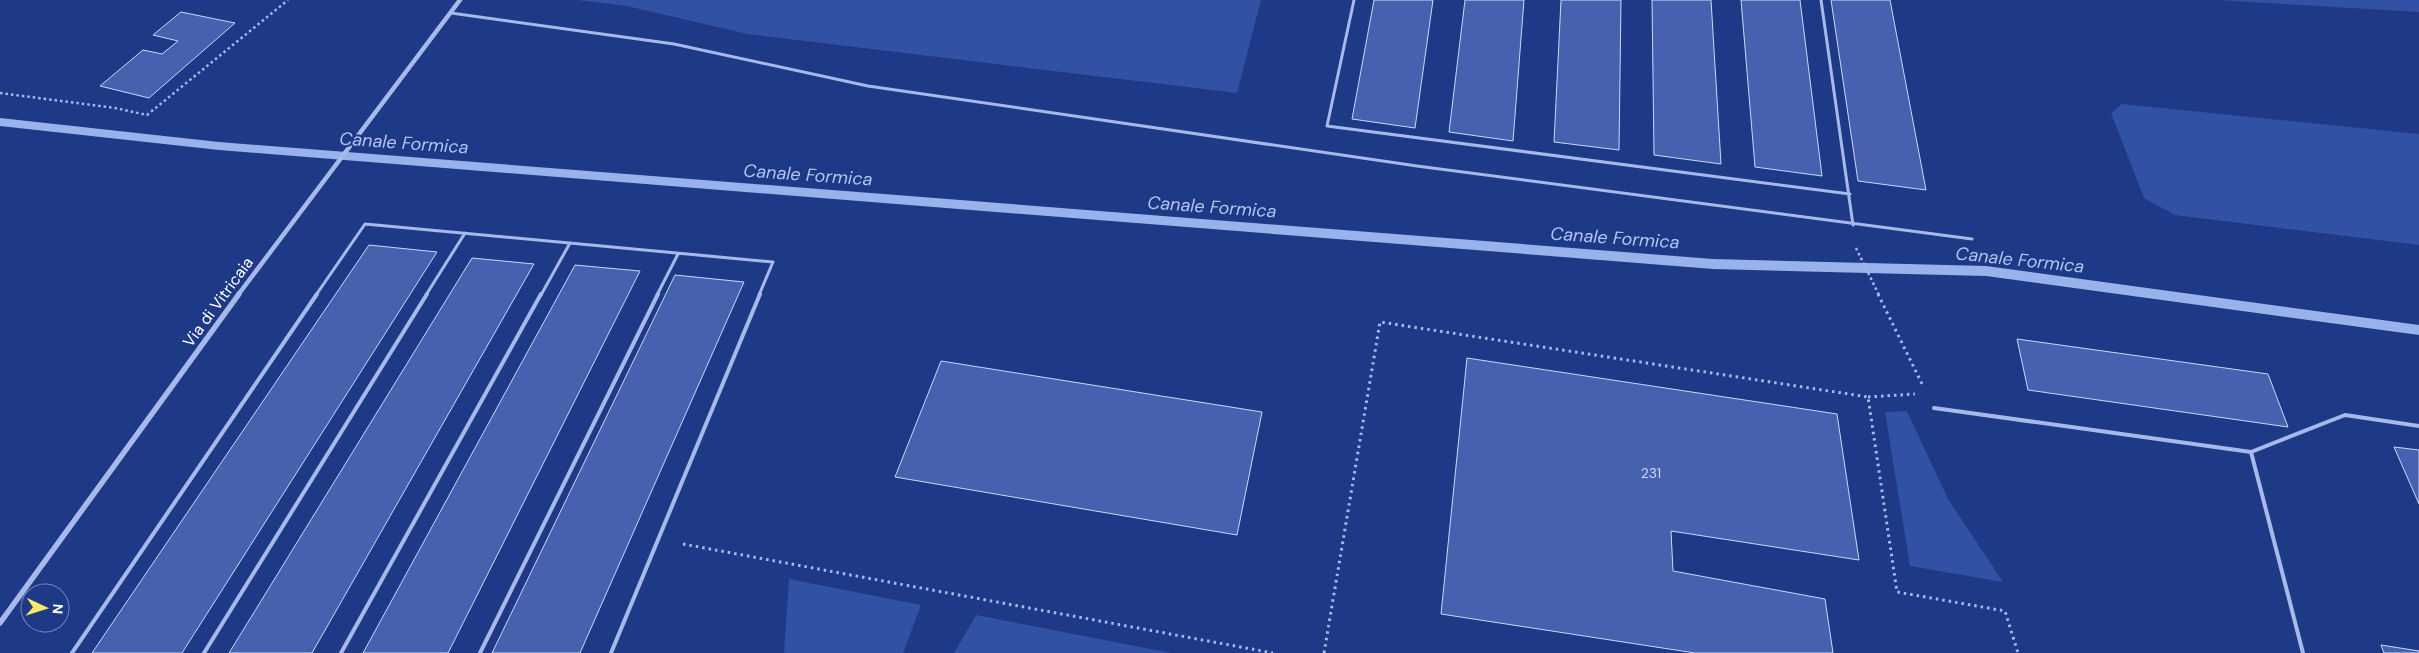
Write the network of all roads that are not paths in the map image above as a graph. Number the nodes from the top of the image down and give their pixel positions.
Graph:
1 (460, 0) edge
2 (1354, 0) edge
3 (1821, 0) edge
4 (450, 13) junction
5 (1850, 194) junction
6 (1853, 225) junction
7 (465, 233) junction
8 (1972, 239) dead end
9 (570, 243) junction
10 (678, 254) junction
11 (1934, 408) road end
12 (2419, 426) edge
13 (2251, 452) junction
14 (0, 623) edge
15 (72, 653) edge
16 (204, 653) edge
17 (341, 653) edge
18 (480, 653) edge
19 (611, 653) edge
20 (2304, 653) edge

1 - 4 street, Via di Vitricaia
2 - 5 lane
3 - 5 lane
4 - 6 lane
4 - 14 street, Via di Vitricaia
5 - 6 lane
6 - 8 lane
7 - 9 lane
7 - 15 lane
7 - 16 lane
9 - 10 lane
9 - 17 lane
10 - 18 lane
10 - 19 lane
11 - 13 lane
12 - 13 lane
13 - 20 lane

